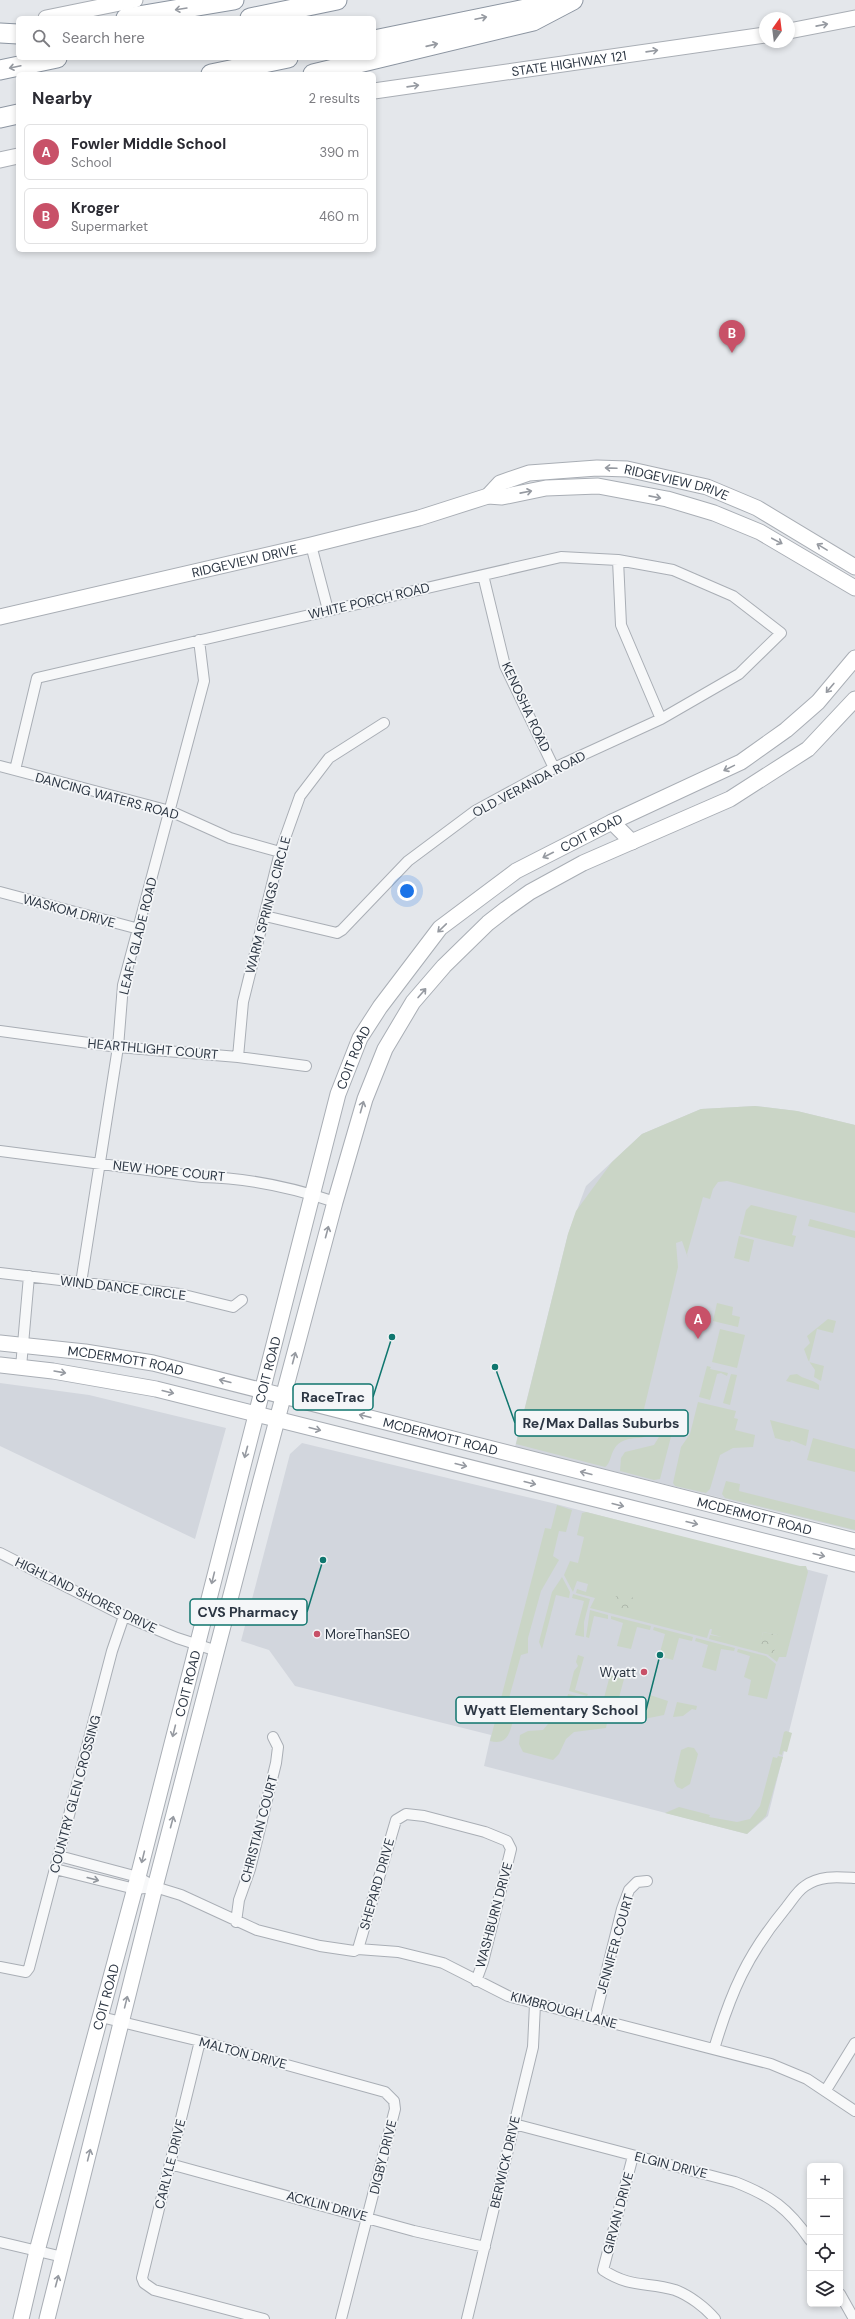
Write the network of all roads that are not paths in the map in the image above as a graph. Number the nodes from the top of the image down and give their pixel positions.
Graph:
1 (135, 0) edge
2 (234, 0) edge
3 (337, 0) edge
4 (567, 0) edge
5 (573, 0) edge
6 (56, 16) edge
7 (138, 16) edge
8 (260, 16) edge
9 (855, 18) edge
10 (16, 24) edge
11 (0, 27) edge
12 (795, 30) edge
13 (0, 33) edge
14 (16, 34) edge
15 (759, 36) edge
16 (376, 40) edge
17 (376, 59) edge
18 (48, 60) edge
19 (278, 60) edge
20 (371, 60) edge
21 (0, 70) edge
22 (221, 72) edge
23 (321, 72) edge
24 (376, 91) edge
25 (16, 114) edge
26 (0, 118) edge
27 (16, 156) edge
28 (0, 160) edge
29 (488, 496) junction
30 (311, 545) junction
31 (618, 560) junction
32 (855, 567) edge
33 (483, 574) junction
34 (855, 588) edge
35 (328, 610) junction
36 (0, 617) edge
37 (781, 633) joint
38 (198, 640) junction
39 (855, 658) edge
40 (855, 699) edge
41 (662, 719) junction
42 (384, 723) dead end
43 (0, 766) edge
44 (554, 768) junction
45 (15, 770) junction
46 (170, 811) junction
47 (612, 822) junction
48 (632, 842) junction
49 (615, 849) junction
50 (280, 852) junction
51 (0, 892) edge
52 (265, 916) junction
53 (139, 929) junction
54 (0, 1031) edge
55 (118, 1047) junction
56 (238, 1057) junction
57 (306, 1066) dead end
58 (0, 1152) edge
59 (100, 1164) junction
60 (311, 1194) junction
61 (335, 1202) junction
62 (0, 1273) edge
63 (29, 1276) junction
64 (81, 1283) junction
65 (242, 1300) dead end
66 (0, 1343) edge
67 (24, 1345) junction
68 (0, 1365) edge
69 (21, 1367) junction
70 (263, 1390) junction
71 (284, 1396) junction
72 (256, 1414) junction
73 (277, 1419) junction
74 (498, 1450) junction
75 (493, 1474) junction
76 (660, 1492) junction
77 (655, 1514) junction
78 (226, 1528) junction
79 (855, 1542) edge
80 (0, 1553) edge
81 (855, 1564) edge
82 (237, 1573) junction
83 (124, 1616) junction
84 (196, 1643) junction
85 (217, 1651) junction
86 (273, 1737) dead end
87 (396, 1820) joint
88 (59, 1856) junction
89 (56, 1869) junction
90 (855, 1878) edge
91 (647, 1881) dead end
92 (136, 1883) junction
93 (155, 1887) junction
94 (236, 1922) junction
95 (358, 1949) junction
96 (0, 1967) edge
97 (476, 1981) junction
98 (535, 2004) junction
99 (101, 2017) junction
100 (595, 2018) junction
101 (121, 2021) junction
102 (200, 2041) junction
103 (855, 2043) edge
104 (714, 2049) junction
105 (826, 2090) junction
106 (385, 2092) joint
107 (855, 2111) edge
108 (514, 2124) junction
109 (633, 2156) junction
110 (170, 2164) junction
111 (368, 2217) junction
112 (807, 2236) edge
113 (0, 2242) edge
114 (485, 2247) junction
115 (37, 2250) junction
116 (63, 2257) junction
117 (843, 2299) edge
118 (21, 2319) edge
119 (47, 2319) edge
120 (264, 2319) edge
121 (341, 2319) edge
122 (466, 2319) edge
123 (715, 2319) edge
124 (854, 2319) edge

1 - 6 main road
2 -> 7 highway
3 - 8 highway
16 -> 4 highway
17 -> 5 highway
12 -> 9 main road
10 - 11 main road
13 - 14 highway
24 -> 15 main road, STATE HIGHWAY 121
18 -> 21 highway
19 - 22 highway
23 -> 20 highway
25 - 26 highway
27 - 28 main road
29 - 30 main road, RIDGEVIEW DRIVE
32 -> 29 main road, RIDGEVIEW DRIVE
29 -> 34 main road, RIDGEVIEW DRIVE
30 - 35 street
30 - 36 main road, RIDGEVIEW DRIVE
31 - 33 street, WHITE PORCH ROAD
31 - 37 street, WHITE PORCH ROAD
31 - 41 street
33 - 35 street, WHITE PORCH ROAD
33 - 44 street, KENOSHA ROAD
35 - 38 street, WHITE PORCH ROAD
37 - 41 street, OLD VERANDA ROAD
38 - 45 street, WHITE PORCH ROAD
38 - 46 street, LEAFY GLADE ROAD
39 -> 47 main road, COIT ROAD
40 - 48 main road, COIT ROAD
41 - 44 street, OLD VERANDA ROAD
42 - 50 street, WARM SPRINGS CIRCLE
43 - 45 street, DANCING WATERS ROAD
44 - 52 street, OLD VERANDA ROAD
45 - 46 street, DANCING WATERS ROAD
46 - 50 street, DANCING WATERS ROAD
46 - 53 street, LEAFY GLADE ROAD
47 - 48 main road
47 - 49 main road
47 -> 60 main road, COIT ROAD
48 - 49 main road, COIT ROAD
61 -> 49 main road, COIT ROAD
50 - 52 street, WARM SPRINGS CIRCLE
51 - 53 street, WASKOM DRIVE
52 - 56 street, WARM SPRINGS CIRCLE
53 - 55 street, LEAFY GLADE ROAD
54 - 55 street, HEARTHLIGHT COURT
55 - 56 street, HEARTHLIGHT COURT
55 - 59 street, LEAFY GLADE ROAD
56 - 57 street, HEARTHLIGHT COURT
58 - 59 street, NEW HOPE COURT
59 - 60 street, NEW HOPE COURT
59 - 64 street, LEAFY GLADE ROAD
60 - 61 street, NEW HOPE COURT
60 - 70 main road, COIT ROAD
71 -> 61 main road, COIT ROAD
62 - 63 street, WIND DANCE CIRCLE
63 - 64 street, WIND DANCE CIRCLE
63 - 67 street
64 - 65 street, WIND DANCE CIRCLE
66 - 67 main road, MCDERMOTT ROAD
67 - 69 street
70 -> 67 main road, MCDERMOTT ROAD
68 - 69 main road, MCDERMOTT ROAD
69 -> 72 main road, MCDERMOTT ROAD
70 - 71 main road, MCDERMOTT ROAD
70 - 72 main road, COIT ROAD
71 - 73 main road, COIT ROAD
74 -> 71 main road, MCDERMOTT ROAD
72 - 73 main road, MCDERMOTT ROAD
72 -> 78 main road, COIT ROAD
73 -> 75 main road, MCDERMOTT ROAD
73 - 82 main road, COIT ROAD
74 - 75 main road
76 -> 74 main road, MCDERMOTT ROAD
75 -> 77 main road, MCDERMOTT ROAD
76 - 77 main road
76 - 79 main road, MCDERMOTT ROAD
77 -> 81 main road, MCDERMOTT ROAD
78 - 82 main road
78 -> 84 main road, COIT ROAD
80 - 83 street, HIGHLAND SHORES DRIVE
82 - 85 main road, COIT ROAD
83 - 84 street, HIGHLAND SHORES DRIVE
83 - 88 street, COUNTRY GLEN CROSSING
84 - 85 street, HIGHLAND SHORES DRIVE
84 -> 92 main road, COIT ROAD
93 -> 85 main road, COIT ROAD
86 - 94 street, CHRISTIAN COURT
87 - 95 street, SHEPARD DRIVE
87 - 97 street, WASHBURN DRIVE
88 - 89 street, COUNTRY GLEN CROSSING
88 - 92 street
89 -> 92 street
89 - 96 street, COUNTRY GLEN CROSSING
90 - 104 street
91 - 100 street, JENNIFER COURT
92 - 93 street, KIMBROUGH LANE
92 - 99 main road, COIT ROAD
93 - 94 street, KIMBROUGH LANE
101 -> 93 main road, COIT ROAD
94 - 95 street, KIMBROUGH LANE
95 - 97 street, KIMBROUGH LANE
97 - 98 street, KIMBROUGH LANE
98 - 100 street, KIMBROUGH LANE
98 - 108 street, BERWICK DRIVE
99 - 101 street, MALTON DRIVE
99 - 115 main road, COIT ROAD
100 - 104 street, KIMBROUGH LANE
101 - 102 street, MALTON DRIVE
116 -> 101 main road, COIT ROAD
102 - 106 street, MALTON DRIVE
102 - 110 street, CARLYLE DRIVE
103 - 105 street
104 - 105 street, KIMBROUGH LANE
105 - 107 street, KIMBROUGH LANE
106 - 111 street, DIGBY DRIVE
108 - 109 street, ELGIN DRIVE
108 - 114 street, BERWICK DRIVE
109 - 112 street, ELGIN DRIVE
109 - 123 street, GIRVAN DRIVE
110 - 111 street, ACKLIN DRIVE
110 - 120 street, CARLYLE DRIVE
111 - 114 street, ACKLIN DRIVE
111 - 121 street, DIGBY DRIVE
113 - 115 street
114 - 122 street, BERWICK DRIVE
115 - 116 street
115 - 118 main road, COIT ROAD
119 -> 116 main road, COIT ROAD
117 - 124 street

